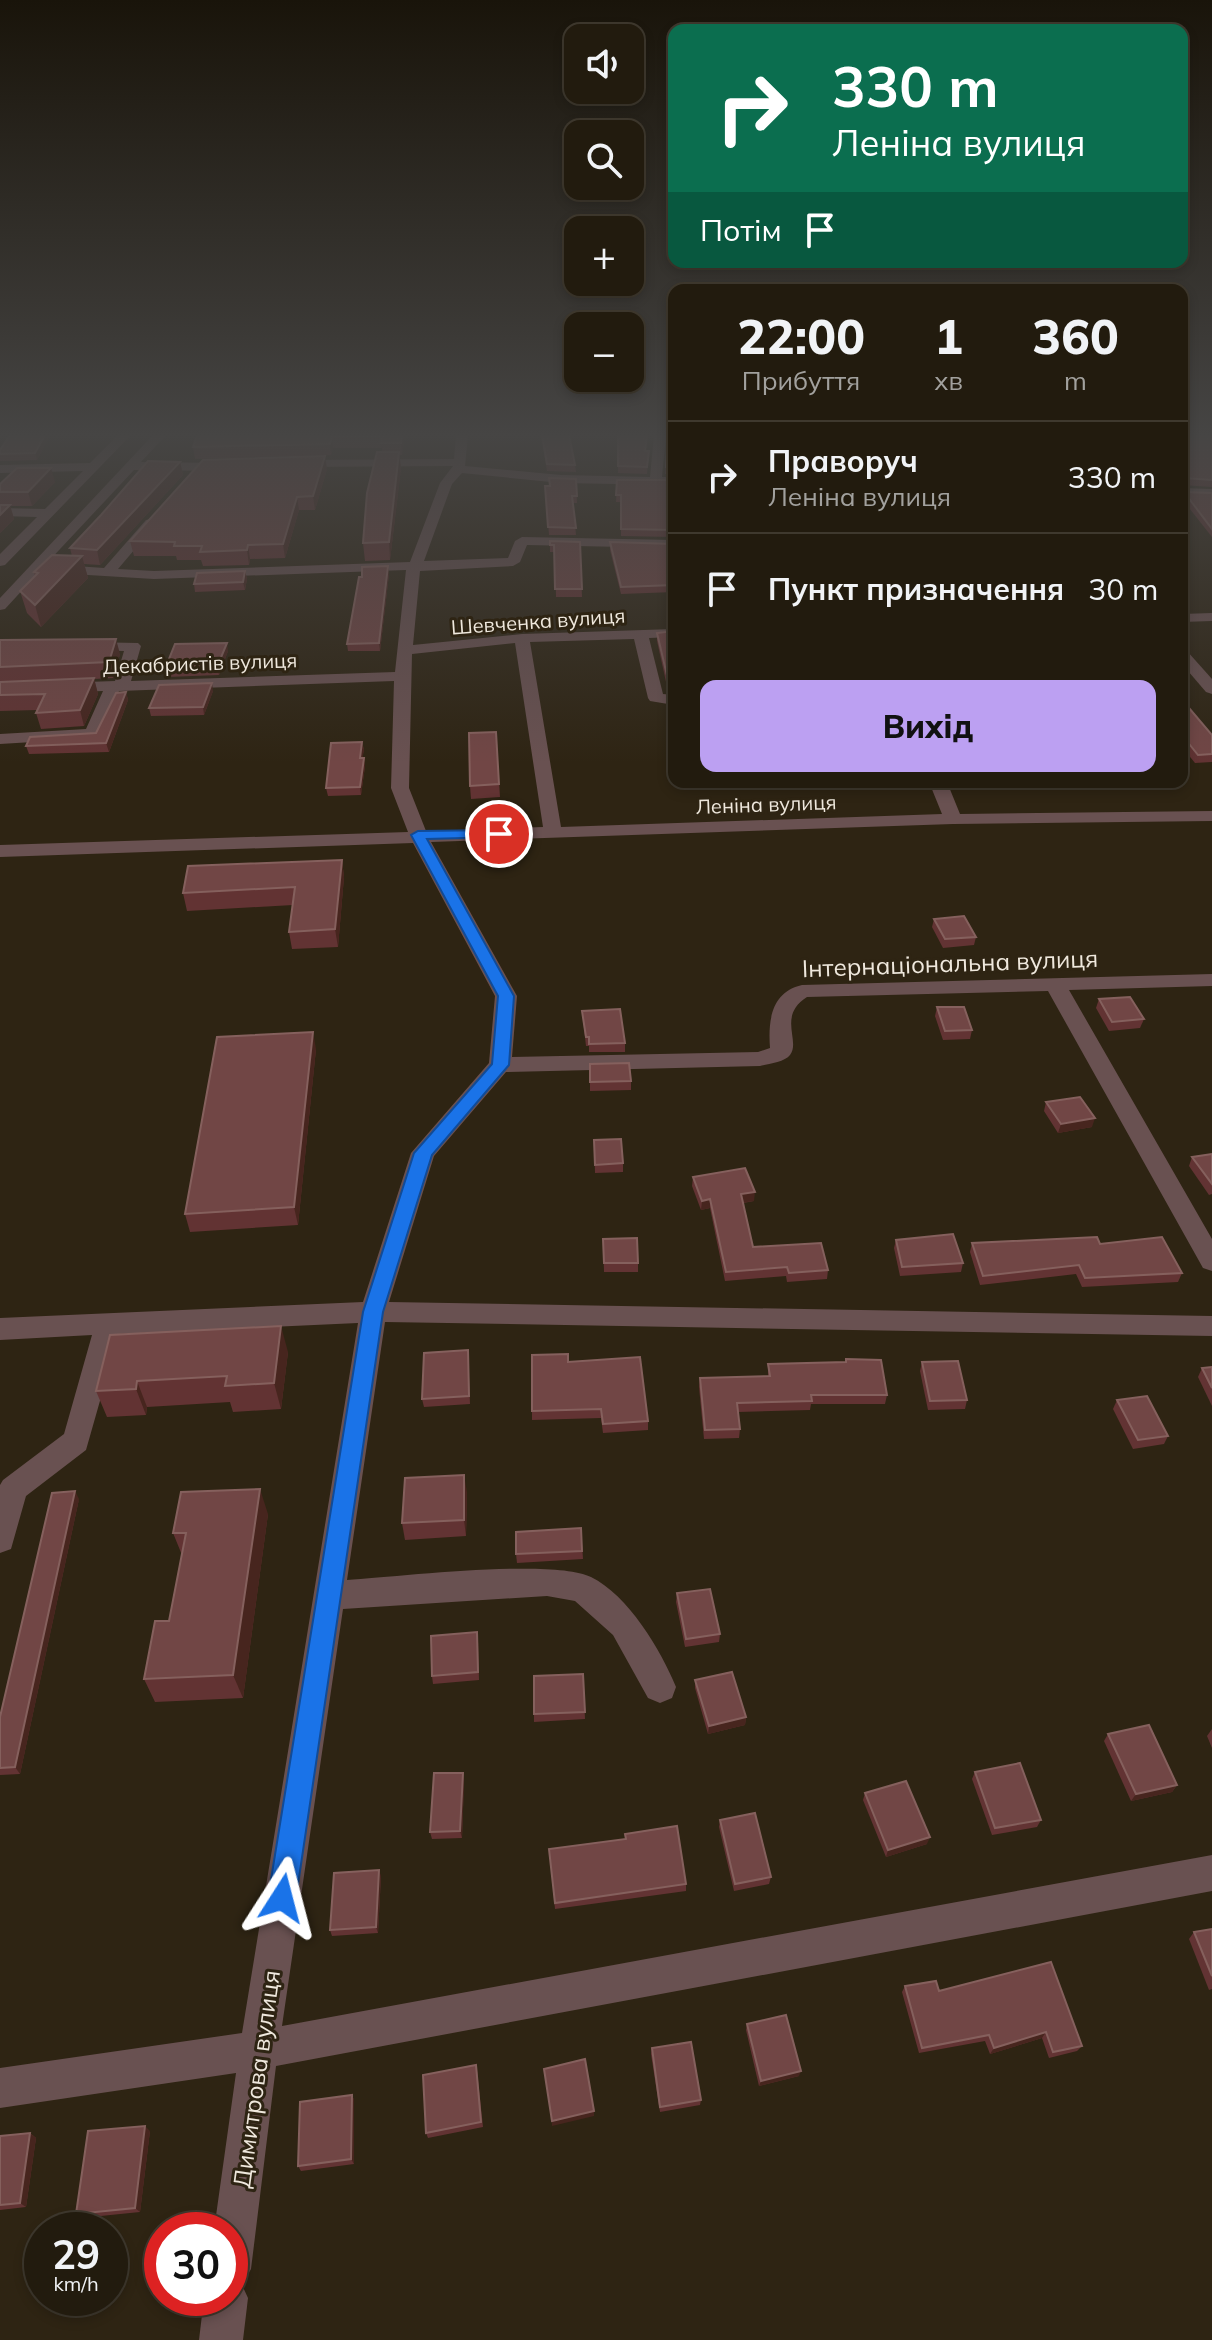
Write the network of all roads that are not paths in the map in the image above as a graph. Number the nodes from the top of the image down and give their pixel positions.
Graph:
1 (18, 544) edge
2 (58, 544) edge
3 (133, 544) edge
4 (423, 544) edge
5 (521, 544) edge
6 (0, 562) edge
7 (416, 564) junction
8 (36, 568) junction
9 (108, 572) junction
10 (0, 606) edge
11 (1212, 617) edge
12 (1188, 618) edge
13 (668, 633) edge
14 (640, 634) junction
15 (522, 638) junction
16 (74, 647) edge
17 (1188, 661) edge
18 (404, 663) junction
19 (118, 686) junction
20 (1212, 689) edge
21 (0, 690) edge
22 (668, 699) edge
23 (0, 739) edge
24 (940, 788) edge
25 (1212, 816) edge
26 (953, 819) junction
27 (553, 833) junction
28 (418, 835) junction
29 (0, 851) edge
30 (1212, 980) edge
31 (1055, 984) junction
32 (500, 1065) junction
33 (1212, 1261) edge
34 (373, 1312) junction
35 (109, 1323) junction
36 (1212, 1326) edge
37 (0, 1329) edge
38 (0, 1539) edge
39 (329, 1595) junction
40 (660, 1687) dead end
41 (1212, 1873) edge
42 (259, 2050) junction
43 (0, 2088) edge
44 (238, 2212) edge
45 (224, 2316) edge
46 (221, 2340) edge

1 - 6 street
2 - 8 street
3 - 9 street
4 - 7 street
5 - 7 street
7 - 9 street
7 - 18 street
8 - 9 street
8 - 10 street
11 - 12 street
13 - 14 street, Шевченка вулиця
14 - 15 street, Шевченка вулиця
14 - 22 street
15 - 18 street, Шевченка вулиця
15 - 27 street
16 - 19 street
17 - 20 street
18 - 19 street, Декабристів вулиця
18 - 28 street
19 - 21 street, Декабристів вулиця
19 - 23 street
24 - 26 street
25 - 26 street, Леніна вулиця
26 - 27 street, Леніна вулиця
27 - 28 street, Леніна вулиця
28 - 29 street, Леніна вулиця
28 - 32 street
30 - 31 street, Інтернаціональна вулиця
31 - 32 street, Інтернаціональна вулиця
31 - 33 street
32 - 34 street, Димитрова вулиця
34 - 35 street
34 - 36 street
34 - 39 street, Димитрова вулиця
35 - 37 street
35 - 38 street
39 - 40 street
39 - 42 street, Димитрова вулиця
41 - 42 street
42 - 43 street
42 - 44 street, Димитрова вулиця
45 - 46 street

